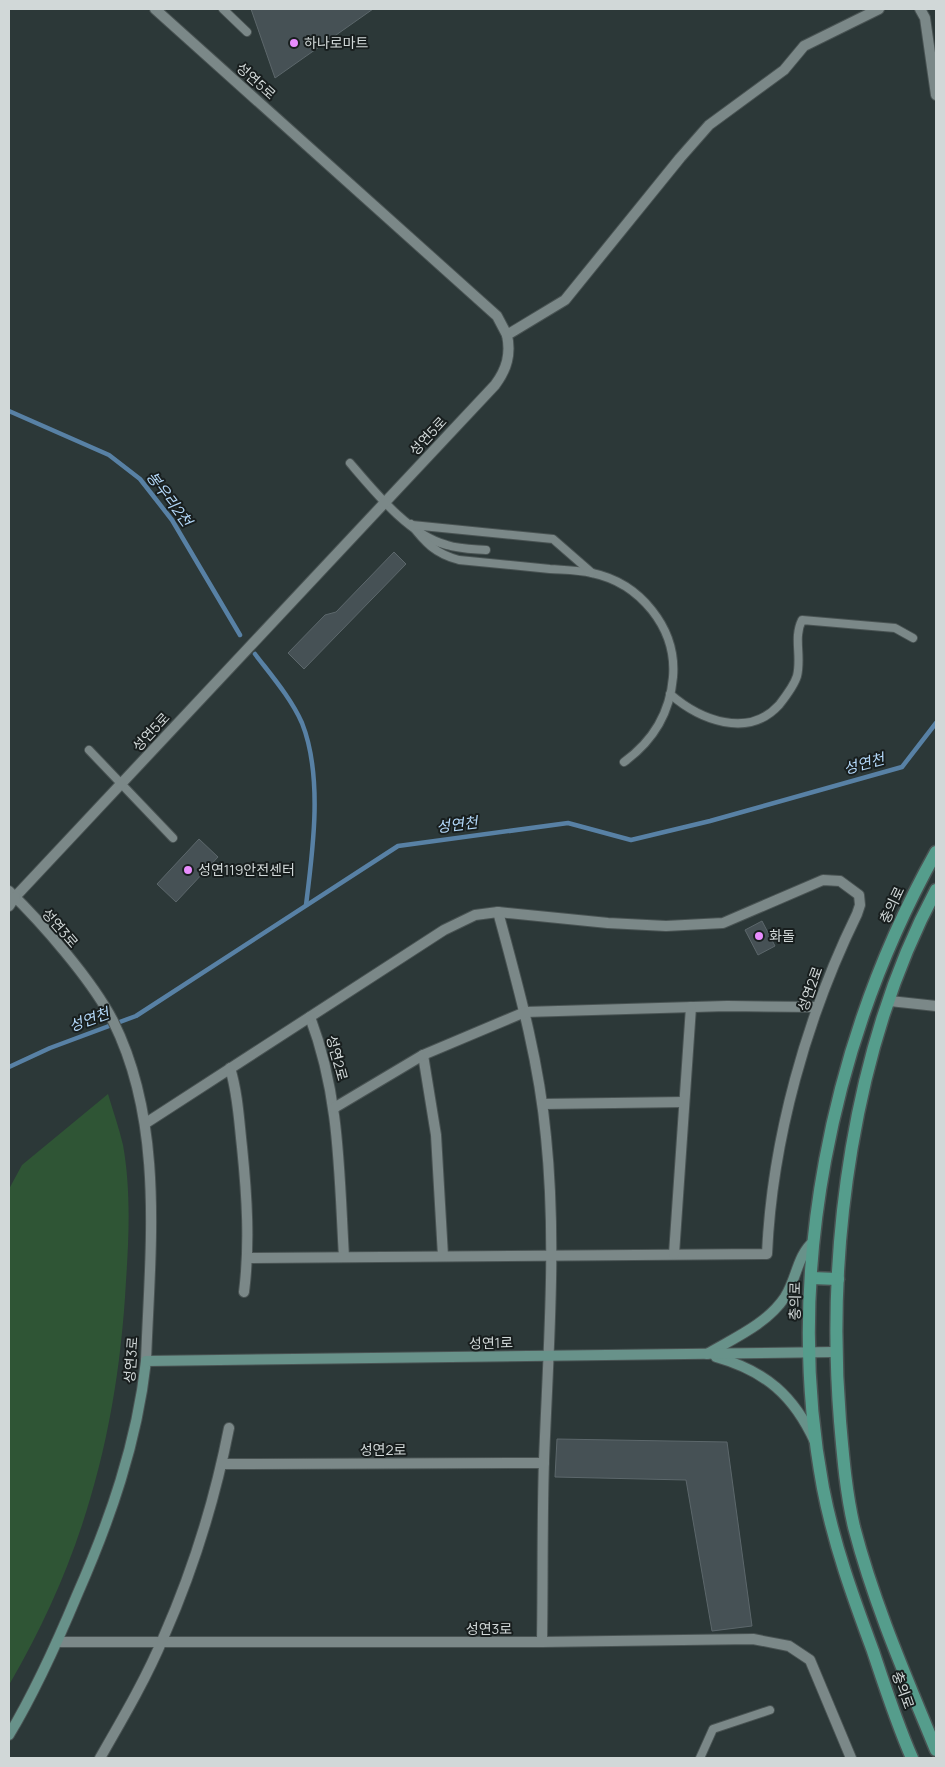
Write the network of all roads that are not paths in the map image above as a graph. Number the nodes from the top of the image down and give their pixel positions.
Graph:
1 (155, 9) edge
2 (223, 9) edge
3 (878, 9) edge
4 (920, 9) edge
5 (247, 32) dead end
6 (936, 95) edge
7 (507, 335) junction
8 (350, 463) dead end
9 (385, 502) junction
10 (411, 525) junction
11 (486, 550) dead end
12 (592, 573) junction
13 (913, 638) dead end
14 (670, 694) junction
15 (89, 750) dead end
16 (624, 762) dead end
17 (121, 784) junction
18 (173, 838) dead end
19 (936, 852) edge
20 (936, 890) edge
21 (11, 898) edge
22 (498, 912) junction
23 (890, 1002) junction
24 (936, 1006) edge
25 (817, 1007) junction
26 (691, 1008) junction
27 (525, 1012) junction
28 (310, 1017) junction
29 (423, 1055) junction
30 (230, 1068) junction
31 (684, 1102) junction
32 (543, 1104) junction
33 (334, 1108) junction
34 (146, 1123) junction
35 (813, 1242) junction
36 (674, 1254) junction
37 (552, 1255) junction
38 (443, 1256) junction
39 (344, 1257) junction
40 (248, 1258) junction
41 (811, 1278) junction
42 (838, 1279) junction
43 (244, 1292) dead end
44 (836, 1352) junction
45 (809, 1353) junction
46 (706, 1354) junction
47 (549, 1356) junction
48 (146, 1361) junction
49 (229, 1428) dead end
50 (818, 1451) junction
51 (544, 1463) junction
52 (222, 1464) junction
53 (57, 1642) junction
54 (162, 1642) junction
55 (542, 1642) junction
56 (770, 1710) dead end
57 (9, 1735) edge
58 (936, 1750) edge
59 (100, 1758) edge
60 (700, 1758) edge
61 (851, 1758) edge
62 (912, 1758) edge

1 - 7 street, 성연5로
2 - 5 lane
3 - 7 street
4 - 6 street
7 - 9 street, 성연5로
8 - 9 lane
9 - 10 lane
9 - 17 street, 성연5로
10 - 11 lane
10 - 12 lane
10 - 12 lane
12 - 14 lane
13 - 14 lane
14 - 16 lane
15 - 17 lane
17 - 18 lane
17 - 21 street, 성연5로
19 - 35 main road, 충의로
20 - 23 main road, 충의로
21 - 34 street, 성연3로
22 - 25 street, 성연2로
22 - 27 street
22 - 28 street, 성연2로
23 - 24 street
23 - 42 main road, 충의로
25 - 26 street
25 - 36 street, 성연2로
26 - 27 street
26 - 31 street
27 - 29 street
27 - 32 street
28 - 30 street, 성연2로
28 - 33 street, 성연2로
29 - 33 street
29 - 38 street
30 - 34 street, 성연2로
30 - 40 street
31 - 32 street
31 - 36 street
32 - 37 street
33 - 39 street, 성연2로
34 - 48 street, 성연3로
35 - 41 main road, 충의로
35 - 46 main road
36 - 37 street, 성연2로
37 - 38 street, 성연2로
37 - 47 street
38 - 39 street, 성연2로
39 - 40 street, 성연2로
40 - 43 street
41 - 42 main road
41 - 45 main road, 충의로
42 - 44 main road, 충의로
44 - 45 main road, 성연1로
44 - 58 main road, 충의로
45 - 46 main road, 성연1로
45 - 50 main road, 충의로
46 - 47 main road, 성연1로
46 - 50 main road
47 - 48 main road, 성연1로
47 - 51 street
48 - 53 main road, 성연3로
49 - 52 street
50 - 62 main road, 충의로
51 - 52 street, 성연2로
51 - 55 street
52 - 54 street
53 - 54 street, 성연3로
53 - 57 main road, 성연3로
54 - 55 street, 성연3로
54 - 59 street
55 - 61 street, 성연3로
56 - 60 lane

